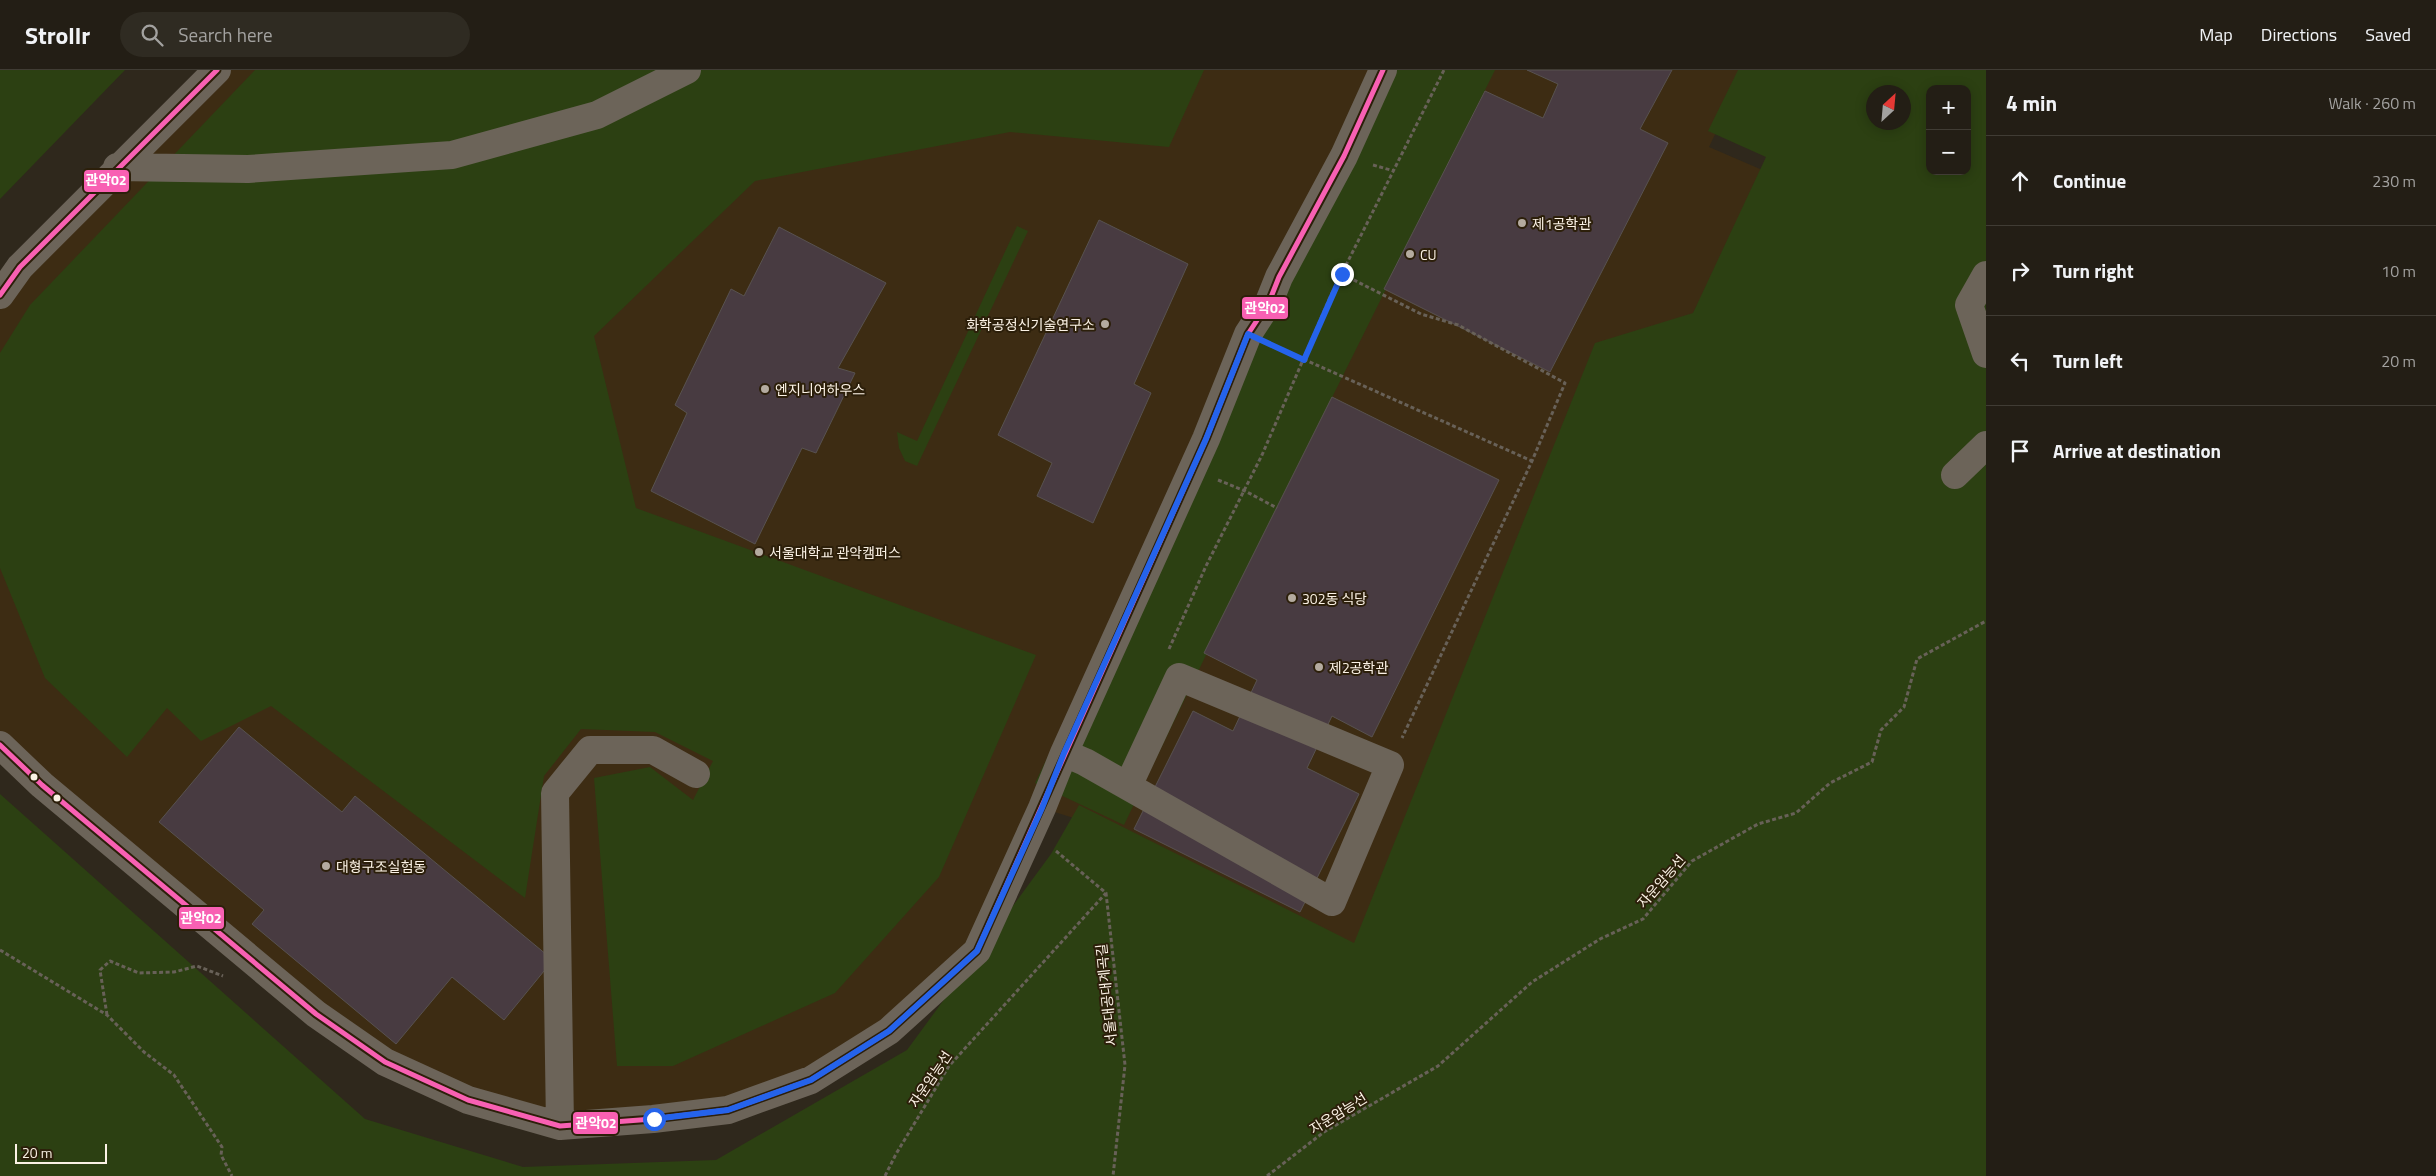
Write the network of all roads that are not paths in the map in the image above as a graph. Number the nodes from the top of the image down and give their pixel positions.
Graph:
1 (217, 70) edge
2 (687, 70) edge
3 (1383, 70) edge
4 (117, 167) junction
5 (1986, 275) edge
6 (0, 295) edge
7 (1986, 354) edge
8 (1986, 445) edge
9 (1955, 475) dead end
10 (0, 745) edge
11 (1064, 753) junction
12 (696, 774) dead end
13 (1128, 786) junction
14 (560, 1126) junction

1 - 4 street
2 - 4 street
3 - 11 street
4 - 6 street
5 - 7 street
8 - 9 street
10 - 14 street
11 - 13 street
11 - 14 street
12 - 14 street
13 - 13 street

